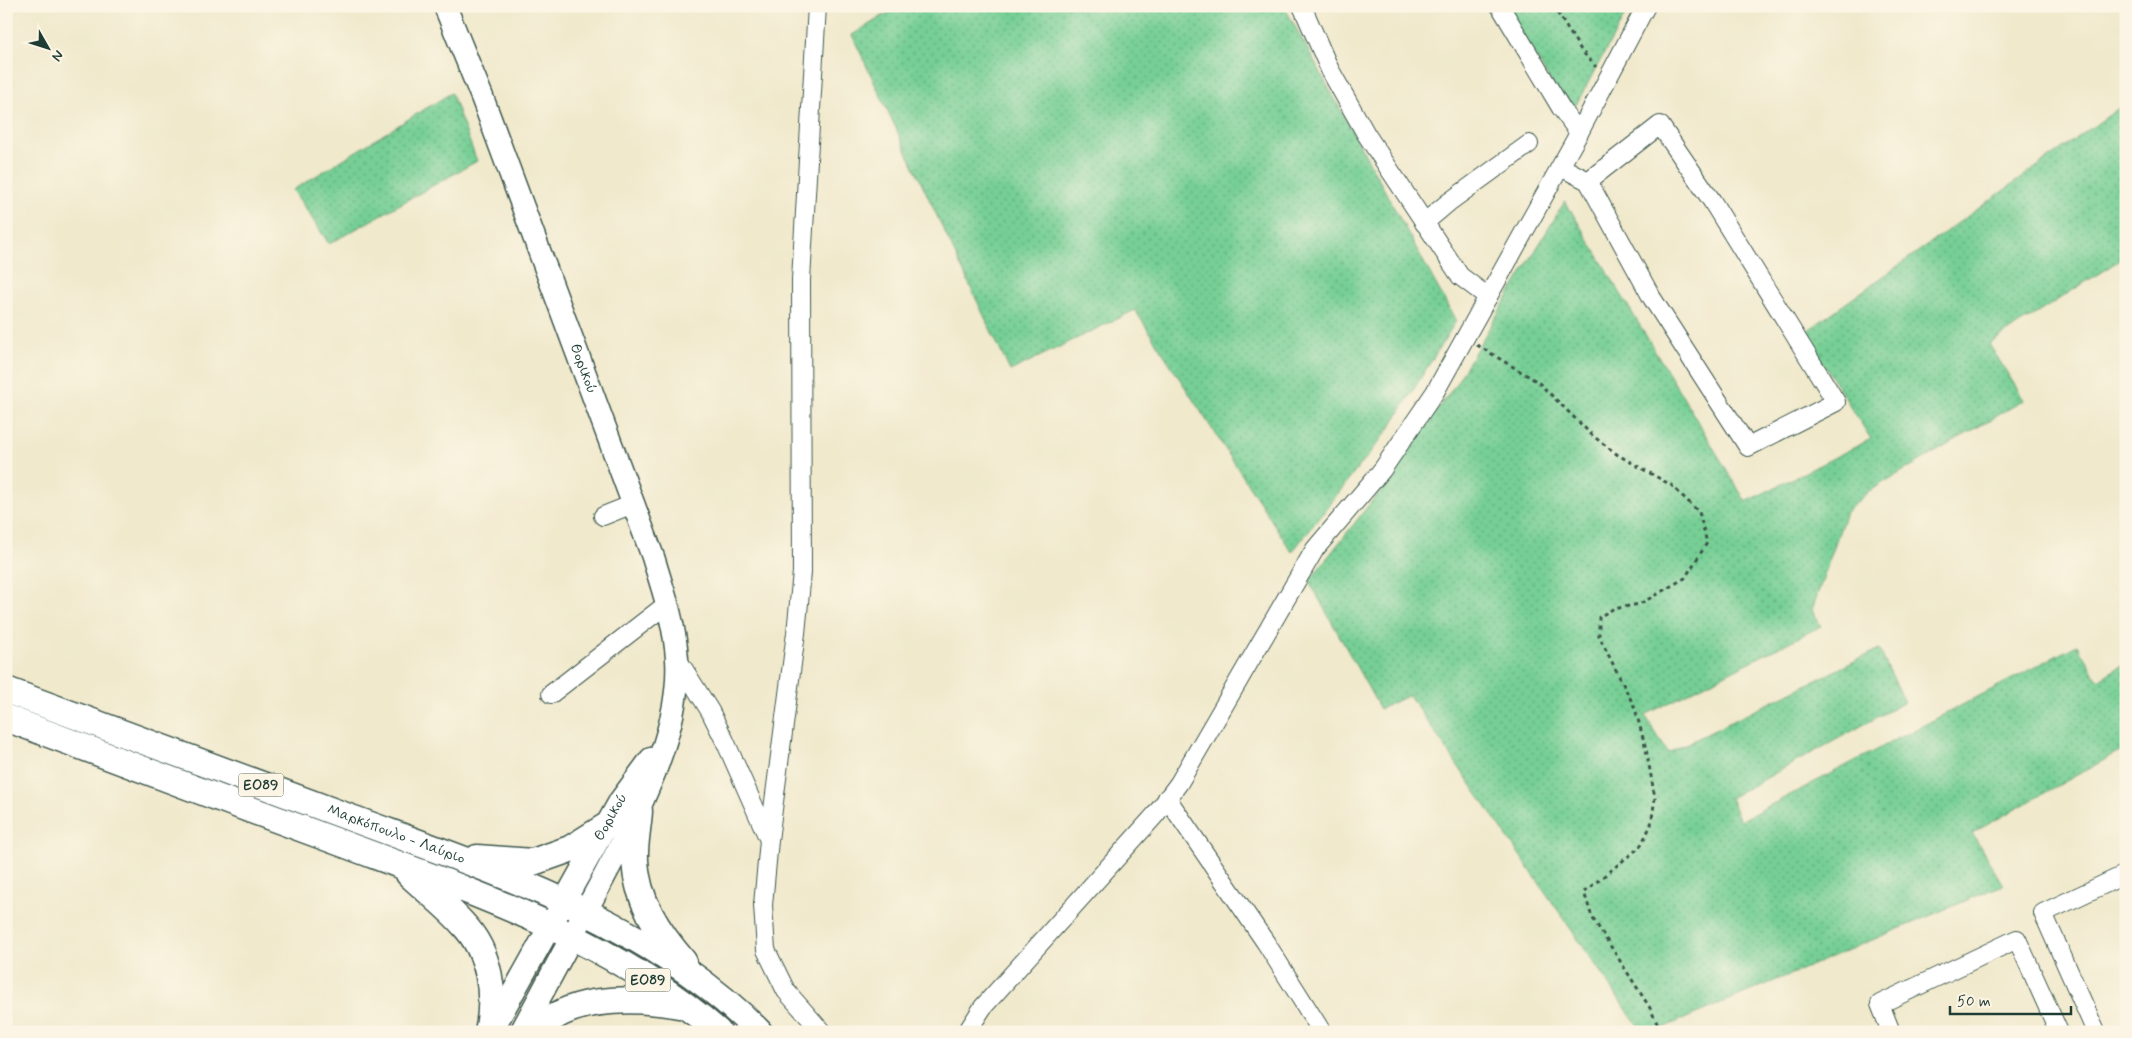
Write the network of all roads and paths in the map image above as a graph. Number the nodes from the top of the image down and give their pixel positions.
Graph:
1 (445, 6) edge
2 (817, 6) edge
3 (1302, 6) edge
4 (1500, 6) edge
5 (1553, 6) edge
6 (1646, 6) edge
7 (1607, 78) junction
8 (1579, 133) junction
9 (1528, 144) dead end
10 (1561, 167) junction
11 (1588, 181) junction
12 (1424, 223) junction
13 (1488, 297) junction
14 (1465, 338) junction
15 (633, 504) junction
16 (602, 516) dead end
17 (667, 604) junction
18 (678, 660) junction
19 (6, 690) edge
20 (551, 694) dead end
21 (6, 718) edge
22 (666, 738) junction
23 (1167, 798) junction
24 (639, 811) junction
25 (605, 827) junction
26 (769, 840) junction
27 (448, 855) junction
28 (400, 865) junction
29 (2126, 874) edge
30 (574, 907) junction
31 (549, 925) junction
32 (572, 936) junction
33 (703, 983) junction
34 (689, 1007) junction
35 (490, 1032) edge
36 (521, 1032) edge
37 (536, 1032) edge
38 (718, 1032) edge
39 (759, 1032) edge
40 (822, 1032) edge
41 (967, 1032) edge
42 (1322, 1032) edge
43 (1661, 1032) edge
44 (1892, 1032) edge
45 (2059, 1032) edge
46 (2096, 1032) edge

1 - 15 main road, Θορικού
2 - 26 street
3 - 12 street
4 - 8 street
5 - 7 path
6 - 7 street
7 - 8 street
8 - 10 street
9 - 12 street
10 - 11 street
10 - 13 street
11 - 11 street
12 - 13 street
13 - 14 street
14 - 23 street
14 - 43 path
15 - 16 street
15 - 17 main road, Θορικού
17 - 18 main road, Θορικού
17 - 20 street
18 - 22 main road, Θορικού
18 - 26 street
19 - 27 highway, Μαρκόπουλο - Λαύριο / ΕΟ89
21 - 28 highway, Μαρκόπουλο - Λαύριο / ΕΟ89
22 - 24 main road, Θορικού
22 - 25 main road, Θορικού
23 - 41 street
23 - 42 street
24 - 30 main road, Θορικού
24 - 33 highway
25 - 27 highway
25 - 30 main road, Θορικού
26 - 40 street
27 - 30 highway, Μαρκόπουλο - Λαύριο / ΕΟ89
28 - 31 highway, Μαρκόπουλο - Λαύριο / ΕΟ89
28 - 35 highway
29 - 46 street
30 - 31 main road
30 - 32 main road
30 - 33 highway, Μαρκόπουλο - Λαύριο / ΕΟ89
31 - 32 highway, Μαρκόπουλο - Λαύριο / ΕΟ89
31 - 35 main road
32 - 34 highway, Μαρκόπουλο - Λαύριο / ΕΟ89
32 - 36 main road
33 - 39 highway, Μαρκόπουλο - Λαύριο / ΕΟ89
34 - 37 highway
34 - 38 highway, Μαρκόπουλο - Λαύριο / ΕΟ89
44 - 45 street

